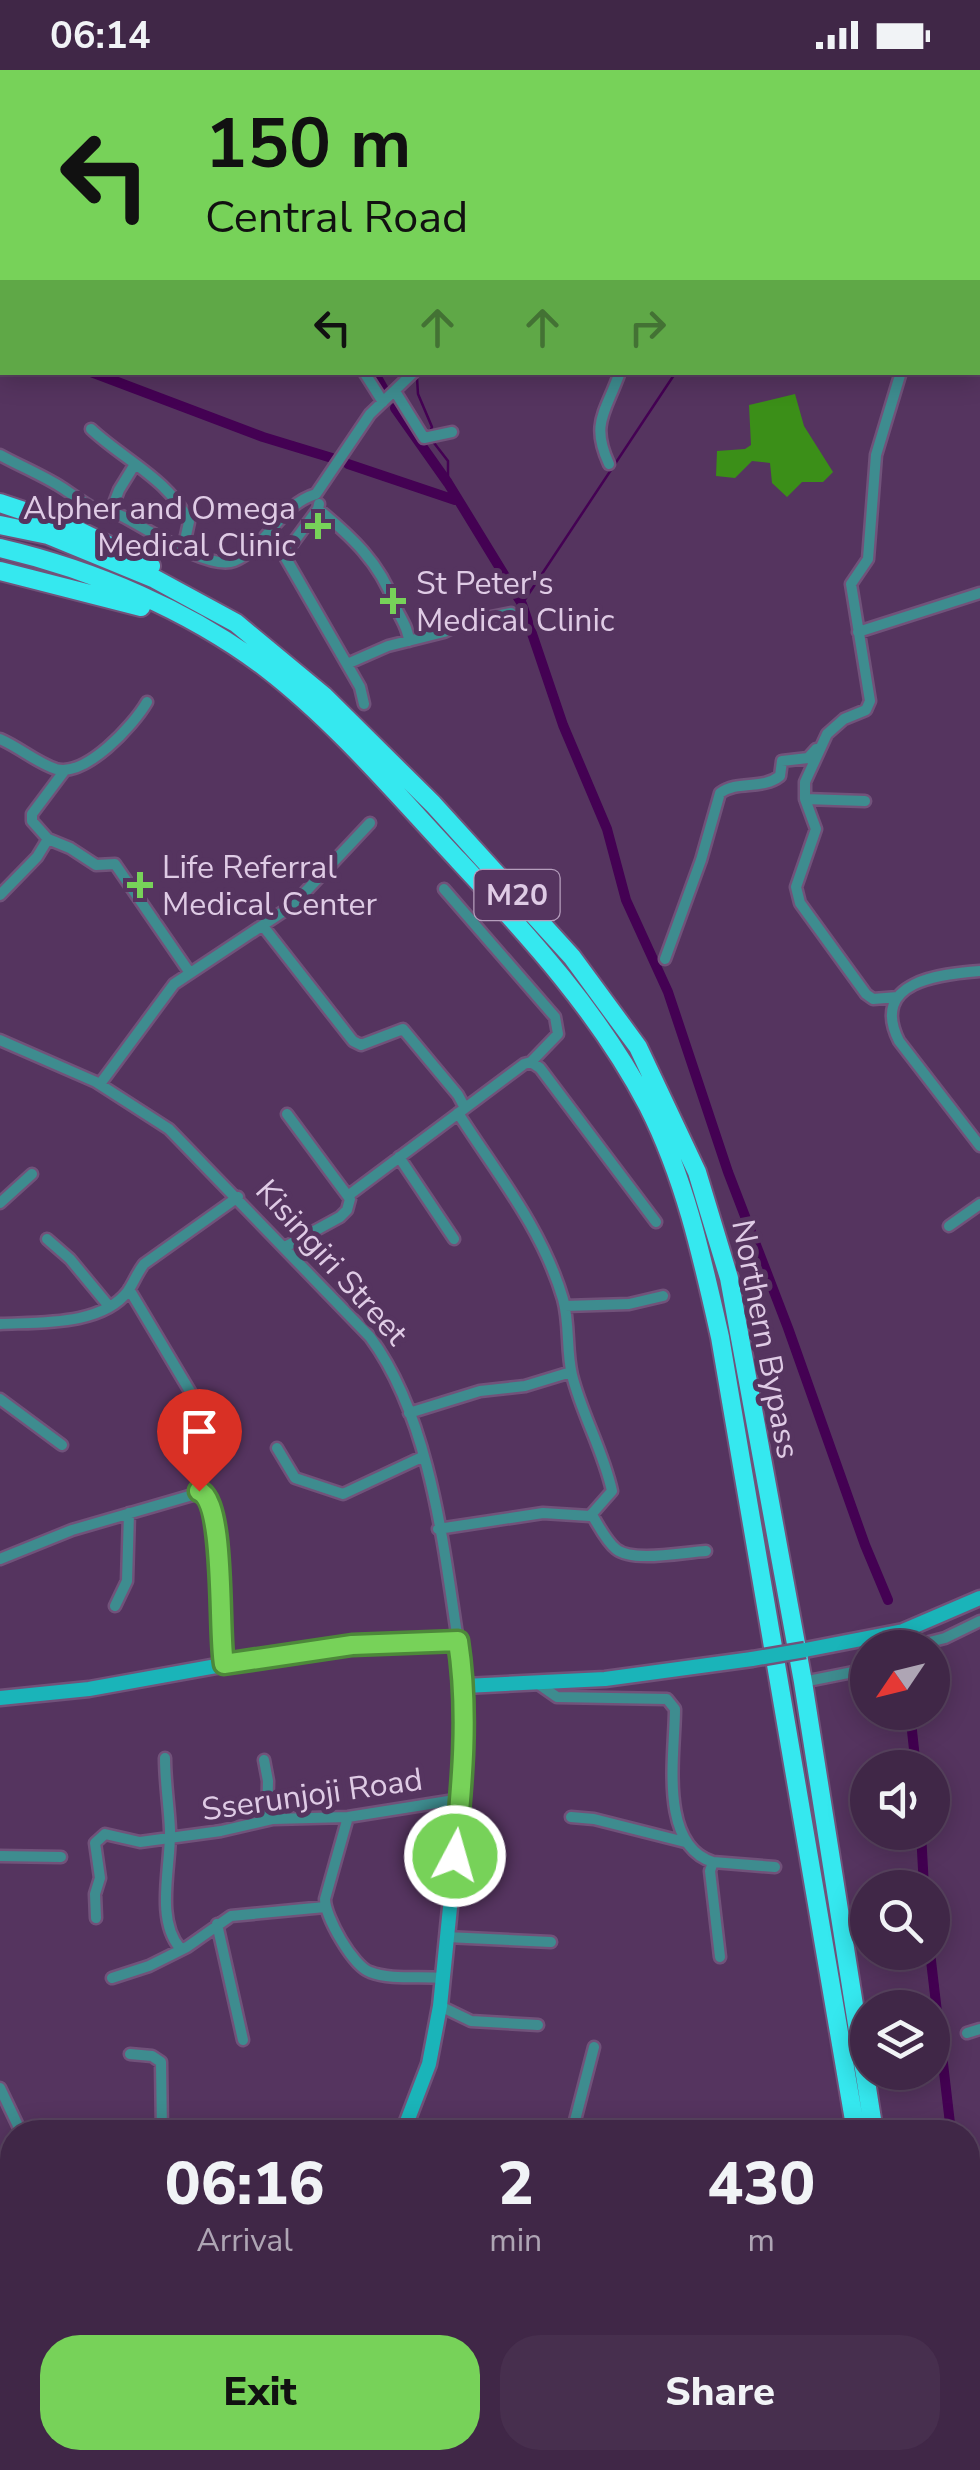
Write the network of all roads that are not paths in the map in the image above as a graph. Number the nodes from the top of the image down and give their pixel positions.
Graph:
1 (366, 375) edge
2 (411, 375) edge
3 (619, 375) edge
4 (900, 375) edge
5 (396, 393) junction
6 (383, 402) junction
7 (91, 430) dead end
8 (452, 432) dead end
9 (0, 455) edge
10 (135, 464) junction
11 (608, 464) dead end
12 (316, 494) junction
13 (0, 503) edge
14 (108, 509) junction
15 (318, 510) junction
16 (0, 525) edge
17 (0, 548) edge
18 (183, 549) junction
19 (0, 571) edge
20 (980, 593) edge
21 (204, 604) junction
22 (511, 613) dead end
23 (194, 623) junction
24 (858, 632) junction
25 (409, 641) junction
26 (348, 664) junction
27 (147, 702) dead end
28 (364, 704) dead end
29 (827, 734) junction
30 (0, 739) edge
31 (64, 770) junction
32 (806, 800) junction
33 (865, 801) dead end
34 (370, 823) dead end
35 (48, 839) junction
36 (444, 888) dead end
37 (0, 895) edge
38 (263, 926) junction
39 (664, 959) dead end
40 (980, 971) edge
41 (190, 973) junction
42 (898, 997) junction
43 (0, 1040) edge
44 (530, 1062) junction
45 (100, 1084) junction
46 (462, 1111) junction
47 (288, 1114) dead end
48 (980, 1146) edge
49 (398, 1158) junction
50 (32, 1174) dead end
51 (348, 1195) junction
52 (238, 1197) junction
53 (0, 1203) edge
54 (980, 1204) edge
55 (656, 1222) dead end
56 (948, 1226) dead end
57 (454, 1238) dead end
58 (47, 1239) dead end
59 (285, 1247) junction
60 (129, 1289) junction
61 (663, 1296) dead end
62 (108, 1306) junction
63 (564, 1306) junction
64 (0, 1324) edge
65 (571, 1372) junction
66 (191, 1393) dead end
67 (0, 1399) edge
68 (410, 1413) junction
69 (62, 1445) dead end
70 (277, 1448) dead end
71 (422, 1457) junction
72 (130, 1514) junction
73 (592, 1515) junction
74 (438, 1529) junction
75 (706, 1551) dead end
76 (0, 1560) edge
77 (980, 1598) edge
78 (115, 1606) dead end
79 (980, 1621) edge
80 (950, 1635) edge
81 (458, 1641) junction
82 (224, 1664) junction
83 (850, 1673) edge
84 (532, 1680) junction
85 (802, 1682) junction
86 (465, 1686) junction
87 (0, 1698) edge
88 (165, 1758) dead end
89 (264, 1760) dead end
90 (461, 1799) junction
91 (348, 1817) junction
92 (571, 1817) dead end
93 (267, 1820) junction
94 (170, 1838) junction
95 (686, 1842) junction
96 (0, 1856) edge
97 (61, 1857) dead end
98 (713, 1862) junction
99 (774, 1867) dead end
100 (325, 1906) junction
101 (96, 1918) dead end
102 (217, 1924) junction
103 (446, 1937) junction
104 (551, 1942) dead end
105 (180, 1948) junction
106 (720, 1956) dead end
107 (112, 1978) dead end
108 (442, 1978) junction
109 (440, 2006) junction
110 (538, 2025) dead end
111 (980, 2029) edge
112 (967, 2033) dead end
113 (243, 2040) dead end
114 (594, 2048) dead end
115 (130, 2054) dead end
116 (0, 2088) edge
117 (15, 2120) edge
118 (162, 2120) edge
119 (408, 2120) edge
120 (575, 2120) edge
121 (854, 2120) edge
122 (872, 2120) edge

1 - 6 street
2 - 5 street
3 - 11 street
4 - 24 street
5 - 6 street
5 - 8 street
6 - 12 street
7 - 10 street
9 - 14 street
10 - 14 street
10 - 18 street
12 - 15 street
12 - 18 street
13 - 21 highway
14 - 18 street
15 - 25 street
15 - 26 street
16 - 21 highway, Northern Bypass / M20
17 - 23 highway, Northern Bypass / M20
19 - 23 highway
20 - 24 street
21 - 85 highway, Northern Bypass / M20
22 - 25 street
23 - 121 highway, Northern Bypass / M20
24 - 29 street
25 - 26 street
26 - 28 street
27 - 31 street
29 - 32 street
29 - 39 street
30 - 31 street
31 - 35 street
32 - 33 street
32 - 42 street
34 - 38 street
35 - 37 street
35 - 41 street
36 - 44 street
38 - 41 street
38 - 46 street
40 - 42 street
41 - 45 street
42 - 48 street
43 - 45 street, Kisingiri Street
44 - 46 street
44 - 55 street
45 - 52 street, Kisingiri Street
46 - 49 street
46 - 63 street
47 - 51 street
49 - 51 street
49 - 57 street
50 - 53 street
51 - 59 street
52 - 59 street, Kisingiri Street
52 - 60 street
54 - 56 street
58 - 62 street
59 - 68 street, Kisingiri Street
60 - 62 street
60 - 66 street
61 - 63 street
62 - 64 street
63 - 65 street
65 - 68 street
65 - 73 street
67 - 69 street
68 - 71 street, Kisingiri Street
70 - 71 street
71 - 74 street, Kisingiri Street
72 - 76 street
72 - 78 street
72 - 82 street
73 - 74 street
73 - 75 street
74 - 81 street, Kisingiri Street
77 - 84 street, bridge
79 - 80 street
81 - 82 street
81 - 86 street
82 - 87 street
83 - 85 street
84 - 86 street
84 - 95 street
85 - 122 highway, Northern Bypass / M20
86 - 90 street
88 - 94 street
89 - 93 street
90 - 91 street, Sserunjoji Road
90 - 103 street
91 - 93 street, Sserunjoji Road
91 - 100 street
92 - 95 street
93 - 94 street, Sserunjoji Road
94 - 101 street, Sserunjoji Road
94 - 105 street
95 - 98 street
96 - 97 street
98 - 99 street
98 - 106 street
100 - 102 street
100 - 108 street
102 - 105 street
102 - 113 street
103 - 104 street
103 - 108 street
105 - 107 street
108 - 109 street
109 - 110 street
109 - 119 street
111 - 112 street
114 - 120 street
115 - 118 street
116 - 117 street

